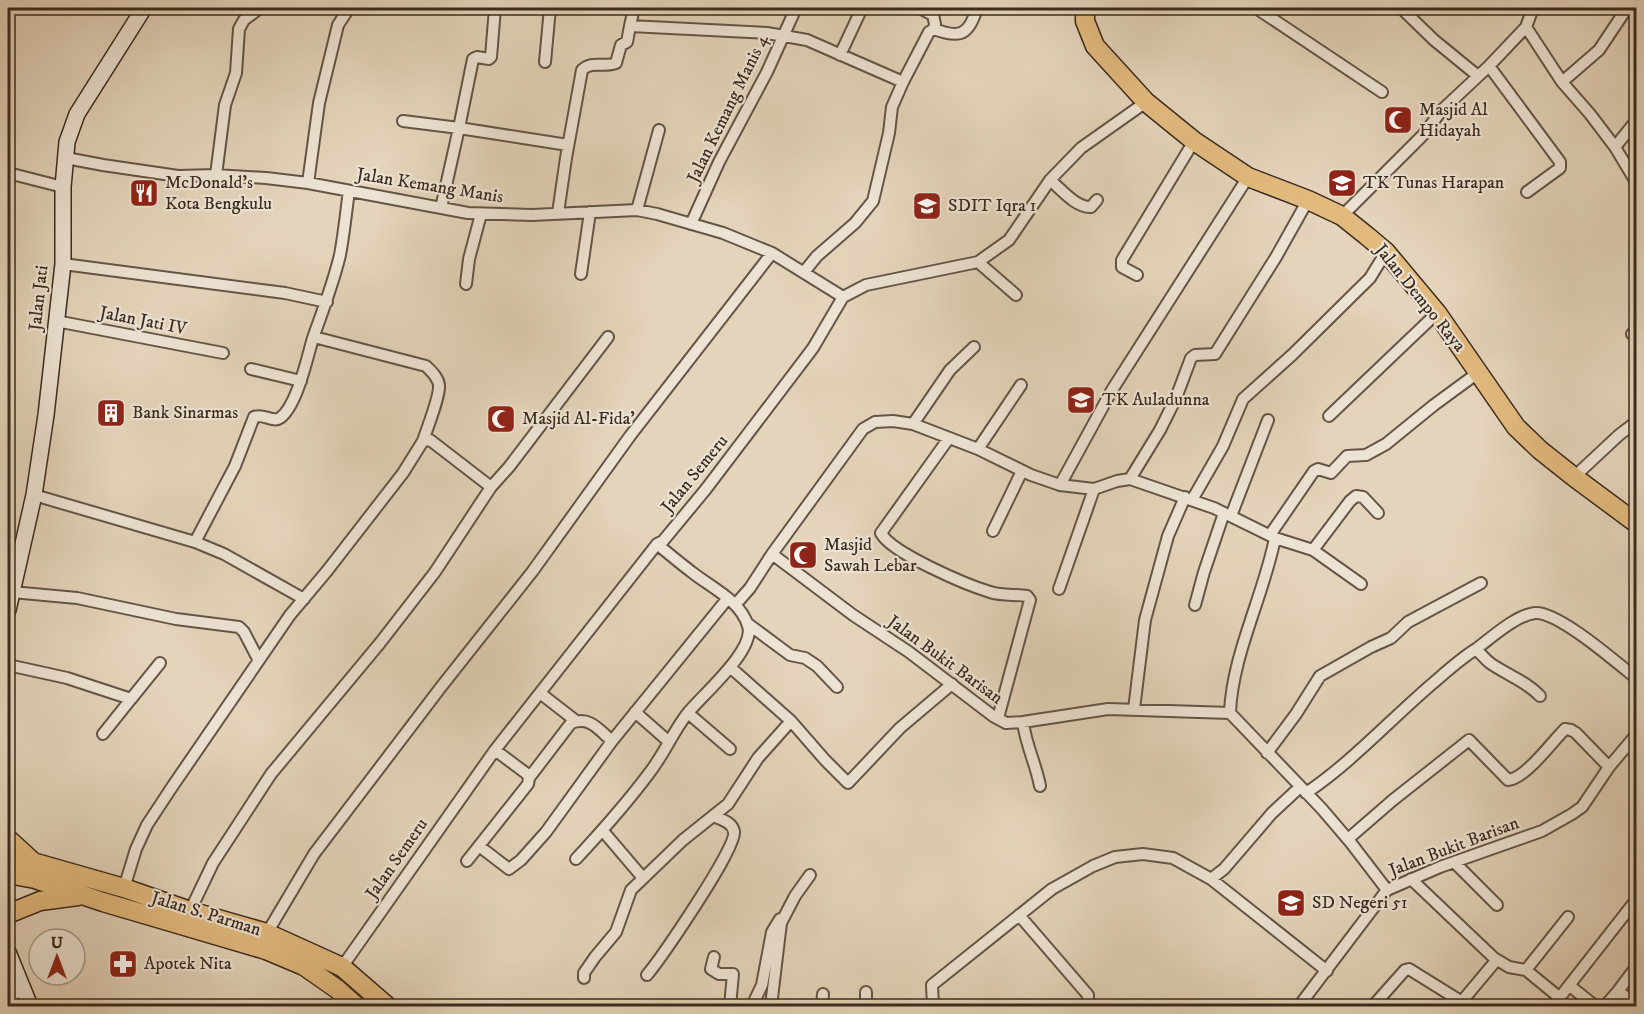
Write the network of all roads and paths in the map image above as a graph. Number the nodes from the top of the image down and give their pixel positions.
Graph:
1 (144, 8) edge
2 (260, 8) edge
3 (349, 8) edge
4 (495, 8) edge
5 (550, 8) edge
6 (633, 8) edge
7 (796, 8) edge
8 (862, 8) edge
9 (920, 8) edge
10 (977, 8) edge
11 (1085, 8) edge
12 (1256, 8) edge
13 (1401, 8) edge
14 (1533, 8) edge
15 (1627, 8) edge
16 (630, 26) junction
17 (1526, 27) junction
18 (934, 29) junction
19 (783, 36) junction
20 (840, 55) junction
21 (545, 62) dead end
22 (1489, 66) junction
23 (1478, 76) junction
24 (903, 82) junction
25 (1562, 82) junction
26 (1382, 92) dead end
27 (1146, 102) junction
28 (403, 121) dead end
29 (1636, 122) edge
30 (459, 128) junction
31 (659, 130) dead end
32 (1194, 141) junction
33 (568, 145) junction
34 (1615, 147) junction
35 (66, 158) junction
36 (8, 173) edge
37 (216, 175) junction
38 (1248, 177) junction
39 (1050, 180) junction
40 (1636, 182) edge
41 (309, 183) junction
42 (63, 187) junction
43 (349, 191) junction
44 (1527, 192) dead end
45 (1097, 200) dead end
46 (1308, 200) junction
47 (441, 208) junction
48 (637, 210) junction
49 (590, 212) junction
50 (481, 213) junction
51 (558, 213) junction
52 (1342, 216) junction
53 (691, 224) junction
54 (1386, 252) junction
55 (772, 253) junction
56 (978, 262) junction
57 (63, 264) junction
58 (804, 272) junction
59 (581, 274) dead end
60 (1137, 276) dead end
61 (466, 284) dead end
62 (1016, 295) dead end
63 (843, 297) junction
64 (327, 302) junction
65 (1437, 313) junction
66 (56, 321) junction
67 (314, 337) junction
68 (608, 337) dead end
69 (974, 347) dead end
70 (223, 353) dead end
71 (251, 369) dead end
72 (1479, 372) junction
73 (301, 381) junction
74 (1020, 385) dead end
75 (1329, 416) dead end
76 (1268, 420) dead end
77 (1636, 422) edge
78 (913, 424) junction
79 (949, 438) junction
80 (423, 441) junction
81 (978, 449) junction
82 (1022, 471) junction
83 (1574, 477) junction
84 (1130, 479) junction
85 (1060, 485) junction
86 (491, 487) junction
87 (1094, 489) junction
88 (34, 495) junction
89 (1188, 499) junction
90 (1378, 513) dead end
91 (1228, 514) junction
92 (1636, 523) edge
93 (993, 531) dead end
94 (1273, 536) junction
95 (195, 542) junction
96 (657, 544) junction
97 (1313, 550) junction
98 (772, 554) junction
99 (1481, 583) dead end
100 (1361, 584) dead end
101 (1059, 589) dead end
102 (12, 592) junction
103 (304, 599) junction
104 (731, 602) junction
105 (1195, 605) dead end
106 (8, 610) edge
107 (747, 623) junction
108 (1476, 649) junction
109 (258, 659) junction
110 (160, 663) dead end
111 (8, 664) edge
112 (730, 667) junction
113 (1636, 678) edge
114 (952, 684) junction
115 (837, 687) dead end
116 (540, 693) junction
117 (1540, 696) dead end
118 (132, 699) junction
119 (1134, 709) junction
120 (635, 712) junction
121 (688, 713) junction
122 (1230, 713) junction
123 (998, 718) junction
124 (576, 721) junction
125 (791, 721) junction
126 (1023, 722) junction
127 (103, 734) dead end
128 (1636, 735) edge
129 (612, 741) junction
130 (668, 741) junction
131 (730, 749) dead end
132 (495, 750) junction
133 (1267, 753) junction
134 (1609, 767) junction
135 (529, 778) junction
136 (1040, 786) dead end
137 (1303, 790) junction
138 (713, 816) junction
139 (603, 831) junction
140 (1348, 839) junction
141 (8, 840) edge
142 (479, 846) junction
143 (8, 855) edge
144 (576, 859) dead end
145 (467, 861) dead end
146 (33, 862) junction
147 (1454, 862) junction
148 (8, 874) edge
149 (810, 875) dead end
150 (643, 878) junction
151 (1210, 879) junction
152 (1411, 879) junction
153 (124, 888) junction
154 (1387, 890) junction
155 (83, 895) junction
156 (1636, 900) edge
157 (1497, 905) dead end
158 (190, 911) junction
159 (787, 912) junction
160 (8, 914) edge
161 (1019, 915) junction
162 (1568, 917) dead end
163 (267, 933) junction
164 (8, 952) edge
165 (714, 957) dead end
166 (1494, 958) junction
167 (342, 967) junction
168 (1636, 967) edge
169 (1526, 970) junction
170 (1327, 971) junction
171 (647, 975) dead end
172 (584, 978) dead end
173 (1570, 986) junction
174 (22, 989) junction
175 (1618, 991) junction
176 (866, 993) dead end
177 (823, 994) dead end
178 (8, 998) edge
179 (1556, 1002) edge
180 (1460, 1004) edge
181 (1636, 1004) edge
182 (30, 1006) edge
183 (356, 1006) edge
184 (387, 1006) edge
185 (730, 1006) edge
186 (752, 1006) edge
187 (771, 1006) edge
188 (822, 1006) edge
189 (866, 1006) edge
190 (933, 1006) edge
191 (1082, 1006) edge
192 (1299, 1006) edge
193 (1374, 1006) edge
194 (1595, 1006) edge
195 (1605, 1006) edge

1 - 35 street, Jalan Jati
2 - 37 street
3 - 41 street
4 - 30 street
5 - 21 street
6 - 16 street
7 - 19 street, Jalan Kemang Manis 4
8 - 20 street
9 - 18 street
10 - 18 street
11 - 27 main road, Jalan Dempo Raya
12 - 26 street
13 - 23 street
14 - 17 street
15 - 25 street
16 - 19 street
16 - 33 street
17 - 22 street
17 - 25 street
18 - 24 street
19 - 20 street
19 - 53 street, Jalan Kemang Manis 4
20 - 24 street
22 - 23 street
22 - 44 street
23 - 52 street
24 - 58 street
25 - 34 street
27 - 32 main road, Jalan Dempo Raya
27 - 39 street
28 - 30 street
29 - 34 street
30 - 33 street
30 - 47 street
31 - 48 street
32 - 38 main road, Jalan Dempo Raya
32 - 60 street
33 - 51 street
34 - 40 street
35 - 37 street, Jalan Kemang Manis
35 - 42 street, Jalan Jati
36 - 42 street
37 - 41 street, Jalan Kemang Manis
38 - 46 main road, Jalan Dempo Raya
38 - 85 street
39 - 45 street
39 - 56 street
41 - 43 street, Jalan Kemang Manis
42 - 57 street, Jalan Jati
43 - 47 street, Jalan Kemang Manis
43 - 64 street
46 - 52 main road, Jalan Dempo Raya
46 - 84 street
47 - 50 street, Jalan Kemang Manis
48 - 49 street, Jalan Kemang Manis
48 - 53 street, Jalan Kemang Manis
49 - 51 street, Jalan Kemang Manis
49 - 59 street
50 - 51 street, Jalan Kemang Manis
50 - 61 street
52 - 54 main road, Jalan Dempo Raya
53 - 55 street, Jalan Kemang Manis
54 - 65 main road, Jalan Dempo Raya
54 - 89 street
55 - 58 street, Jalan Kemang Manis
55 - 163 street
56 - 62 street
56 - 63 street
57 - 64 street
57 - 66 street, Jalan Jati
58 - 63 street, Jalan Kemang Manis
63 - 96 street, Jalan Semeru
64 - 67 street
65 - 72 main road, Jalan Dempo Raya
65 - 75 street
66 - 70 street, Jalan Jati IV
66 - 88 street, Jalan Jati
67 - 73 street
67 - 80 street
68 - 86 street
69 - 78 street
71 - 73 street
72 - 83 main road, Jalan Dempo Raya
72 - 94 street
73 - 95 street
74 - 81 street
76 - 91 street
77 - 83 street
78 - 79 street
78 - 98 street
79 - 81 street
79 - 123 street
80 - 86 street
80 - 103 street
81 - 82 street
82 - 85 street
82 - 93 street
83 - 92 main road, Jalan Dempo Raya
84 - 87 street
84 - 89 street
85 - 87 street
86 - 158 street
87 - 101 street
88 - 95 street
88 - 102 street, Jalan Jati
89 - 91 street
89 - 119 street
90 - 97 street
91 - 94 street
91 - 105 street
94 - 97 street
94 - 122 street
95 - 103 street
96 - 104 street
96 - 116 street, Jalan Semeru
97 - 100 street
98 - 104 street
98 - 114 street, Jalan Bukit Barisan
99 - 133 street
102 - 106 street, Jalan Jati
102 - 109 street
103 - 109 street
104 - 107 street
104 - 120 street
107 - 112 street
107 - 115 street
108 - 113 street
108 - 117 street
108 - 137 street
109 - 153 street
110 - 118 street
111 - 118 street
112 - 121 street
112 - 125 street
114 - 123 street, Jalan Bukit Barisan
114 - 125 street
116 - 124 street
116 - 132 street, Jalan Semeru
118 - 127 street
119 - 122 street, Jalan Bukit Barisan
119 - 126 street, Jalan Bukit Barisan
120 - 129 street
120 - 130 street
121 - 130 street
121 - 131 street
122 - 133 street
123 - 126 street, Jalan Bukit Barisan
124 - 129 street
124 - 135 street
125 - 138 street
126 - 136 street
128 - 134 street, Jalan Bukit Barisan
129 - 142 street
130 - 139 street
132 - 135 street
132 - 167 street, Jalan Semeru
133 - 137 street
134 - 140 street
134 - 147 street, Jalan Bukit Barisan
135 - 142 street
137 - 140 street
137 - 151 street
138 - 150 street
138 - 171 street
139 - 144 street
139 - 150 street
140 - 154 street
141 - 146 main road
142 - 145 street
143 - 146 main road, Jalan S. Parman
146 - 153 main road, Jalan S. Parman
147 - 152 street, Jalan Bukit Barisan
147 - 157 street
148 - 155 main road, Jalan S. Parman
149 - 159 street
150 - 172 street
151 - 161 street
151 - 170 street
152 - 154 street, Jalan Bukit Barisan
152 - 166 street
153 - 158 main road, Jalan S. Parman
154 - 170 street, Jalan Bukit Barisan
155 - 160 main road
155 - 183 main road, Jalan S. Parman
156 - 173 street
158 - 163 main road, Jalan S. Parman
159 - 186 street
159 - 187 street
161 - 190 street
161 - 191 street
162 - 169 street
163 - 167 main road, Jalan S. Parman
164 - 174 street
165 - 185 street
166 - 169 street
166 - 180 street
167 - 184 main road, Jalan S. Parman
168 - 175 street
169 - 179 street
170 - 192 street, Jalan Bukit Barisan
173 - 179 street
173 - 194 street
174 - 178 street
174 - 182 street
175 - 181 street
175 - 195 street
176 - 189 street
177 - 188 street
180 - 193 street

